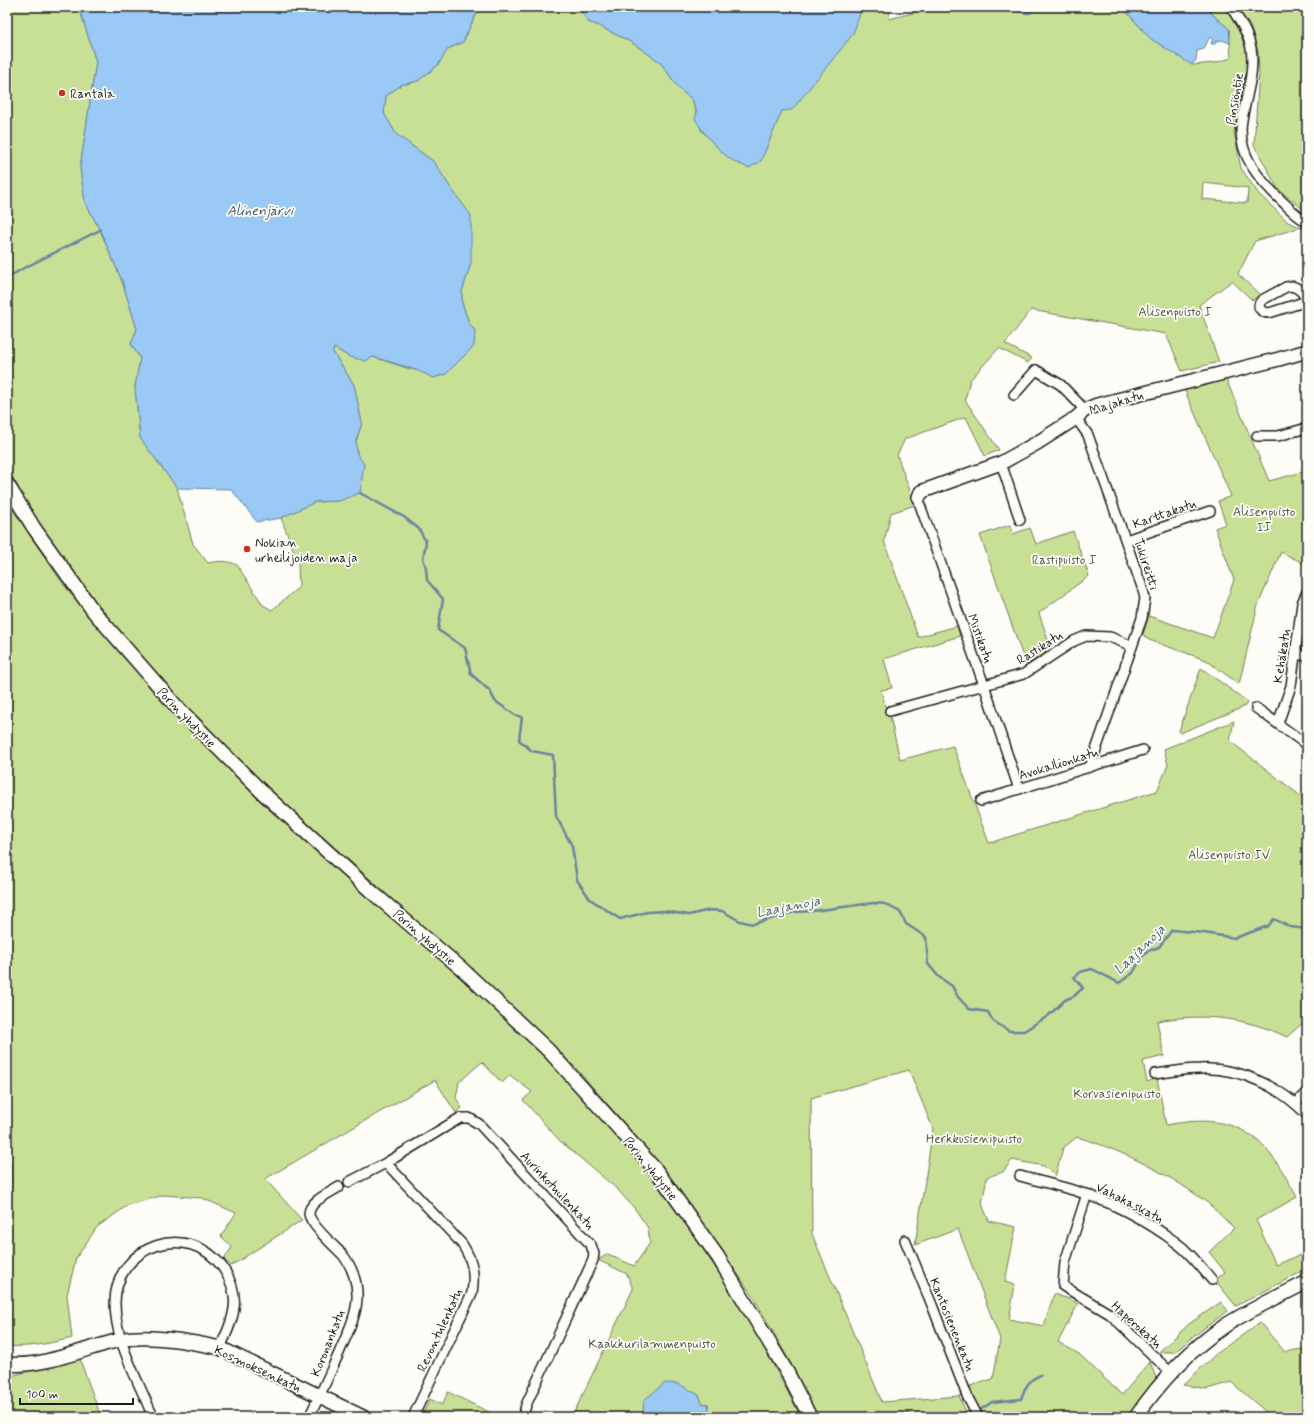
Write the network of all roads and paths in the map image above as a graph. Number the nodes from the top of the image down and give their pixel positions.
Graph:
1 (1231, 7) edge
2 (1307, 222) edge
3 (1307, 301) edge
4 (1307, 351) edge
5 (1014, 395) dead end
6 (1080, 414) junction
7 (1307, 428) edge
8 (1257, 436) dead end
9 (1001, 463) junction
10 (7, 484) edge
11 (919, 497) joint
12 (1210, 511) dead end
13 (1020, 520) dead end
14 (1126, 540) junction
15 (1307, 592) edge
16 (1132, 646) junction
17 (1296, 654) junction
18 (1307, 656) edge
19 (984, 685) junction
20 (1256, 708) dead end
21 (890, 711) dead end
22 (1278, 723) junction
23 (1307, 745) edge
24 (1143, 750) dead end
25 (1090, 767) junction
26 (1019, 789) junction
27 (981, 801) dead end
28 (1155, 1074) dead end
29 (1307, 1092) edge
30 (1296, 1103) junction
31 (1307, 1115) edge
32 (386, 1162) junction
33 (1020, 1176) dead end
34 (349, 1182) dead end
35 (339, 1187) dead end
36 (1087, 1194) junction
37 (905, 1240) dead end
38 (1212, 1280) dead end
39 (1307, 1282) edge
40 (121, 1340) junction
41 (220, 1348) junction
42 (7, 1364) edge
43 (1171, 1372) junction
44 (320, 1396) junction
45 (154, 1417) edge
46 (309, 1417) edge
47 (363, 1417) edge
48 (413, 1417) edge
49 (523, 1417) edge
50 (810, 1417) edge
51 (978, 1417) edge
52 (1136, 1417) edge

1 - 2 street, Pinsiöntie
3 - 3 street
4 - 6 main road, Majakatu
5 - 6 street, Tukireitti
6 - 9 main road, Majakatu
6 - 14 street, Tukireitti
7 - 8 street
9 - 11 main road, Majakatu
9 - 13 street
10 - 50 main road, Porin yhdystie
11 - 19 street, Mistikatu
12 - 14 street, Karttakatu
14 - 16 street, Tukireitti
15 - 17 street, Kehäkatu
16 - 19 street, Rastikatu
16 - 25 street, Tukireitti
17 - 18 street
17 - 22 street, Kehäkatu
19 - 21 street, Rastikatu
19 - 26 street, Mistikatu
20 - 22 street
22 - 23 street
24 - 25 street, Avokallionkatu
25 - 26 street, Avokallionkatu
26 - 27 street, Avokallionkatu
28 - 30 street
29 - 30 street
30 - 31 street
32 - 34 street, Aurinkotuulenkatu
32 - 48 street, Revontulenkatu
32 - 49 street, Aurinkotuulenkatu
33 - 36 street, Vahakaskatu
35 - 44 street, Koronankatu
36 - 38 street, Vahakaskatu
36 - 43 street, Haperokatu
37 - 51 street, Kantosienenkatu
39 - 43 main road
40 - 41 main road, Kosmoksenkatu
40 - 41 street
40 - 42 main road, Kosmoksenkatu
40 - 45 street
41 - 44 main road, Kosmoksenkatu
43 - 52 main road
44 - 46 street
44 - 47 main road, Kosmoksenkatu

